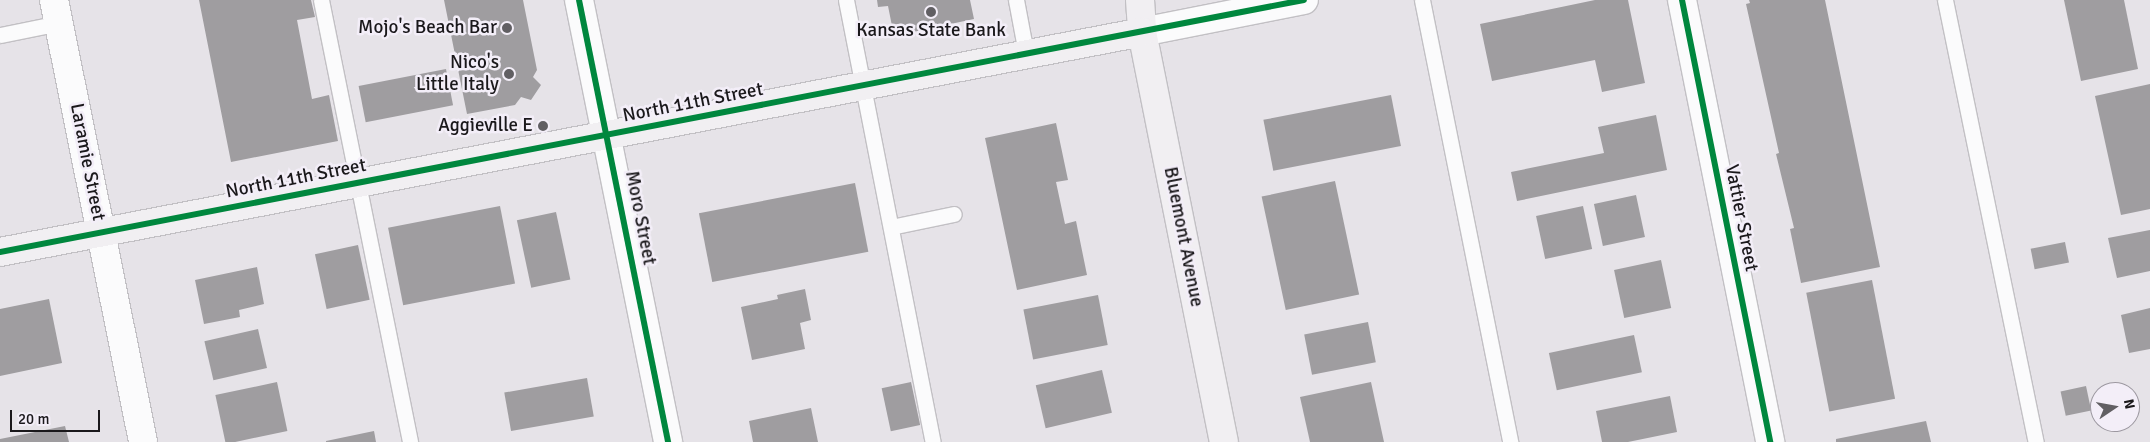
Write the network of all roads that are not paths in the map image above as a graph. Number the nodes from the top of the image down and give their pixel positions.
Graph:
1 (321, 0) edge
2 (579, 0) edge
3 (846, 0) edge
4 (1016, 0) edge
5 (1131, 0) edge
6 (1140, 0) edge
7 (1304, 0) edge
8 (1422, 0) edge
9 (1682, 0) edge
10 (1945, 0) edge
11 (57, 12) edge
12 (1142, 32) junction
13 (0, 34) edge
14 (1026, 53) junction
15 (862, 85) junction
16 (608, 134) junction
17 (360, 182) junction
18 (954, 214) dead end
19 (891, 227) junction
20 (101, 233) junction
21 (0, 252) edge
22 (143, 442) edge
23 (410, 442) edge
24 (668, 442) edge
25 (932, 442) edge
26 (1224, 442) edge
27 (1510, 442) edge
28 (1770, 442) edge
29 (2036, 442) edge

1 - 17 lane
2 - 16 street, Moro Street
3 - 15 lane
4 - 14 lane
5 - 12 street, Bluemont Avenue
6 - 12 street, Bluemont Avenue
7 - 12 street, North 11th Street
8 - 27 lane
9 - 28 street, Vattier Street
10 - 29 lane
11 - 13 lane
11 - 20 street, Laramie Street
12 - 14 street, North 11th Street
12 - 26 street, Bluemont Avenue
14 - 15 street, North 11th Street
15 - 16 street, North 11th Street
15 - 19 lane
16 - 17 street, North 11th Street
16 - 24 street, Moro Street
17 - 20 street, North 11th Street
17 - 23 lane
18 - 19 lane
19 - 25 lane
20 - 21 street, North 11th Street
20 - 22 street, Laramie Street

